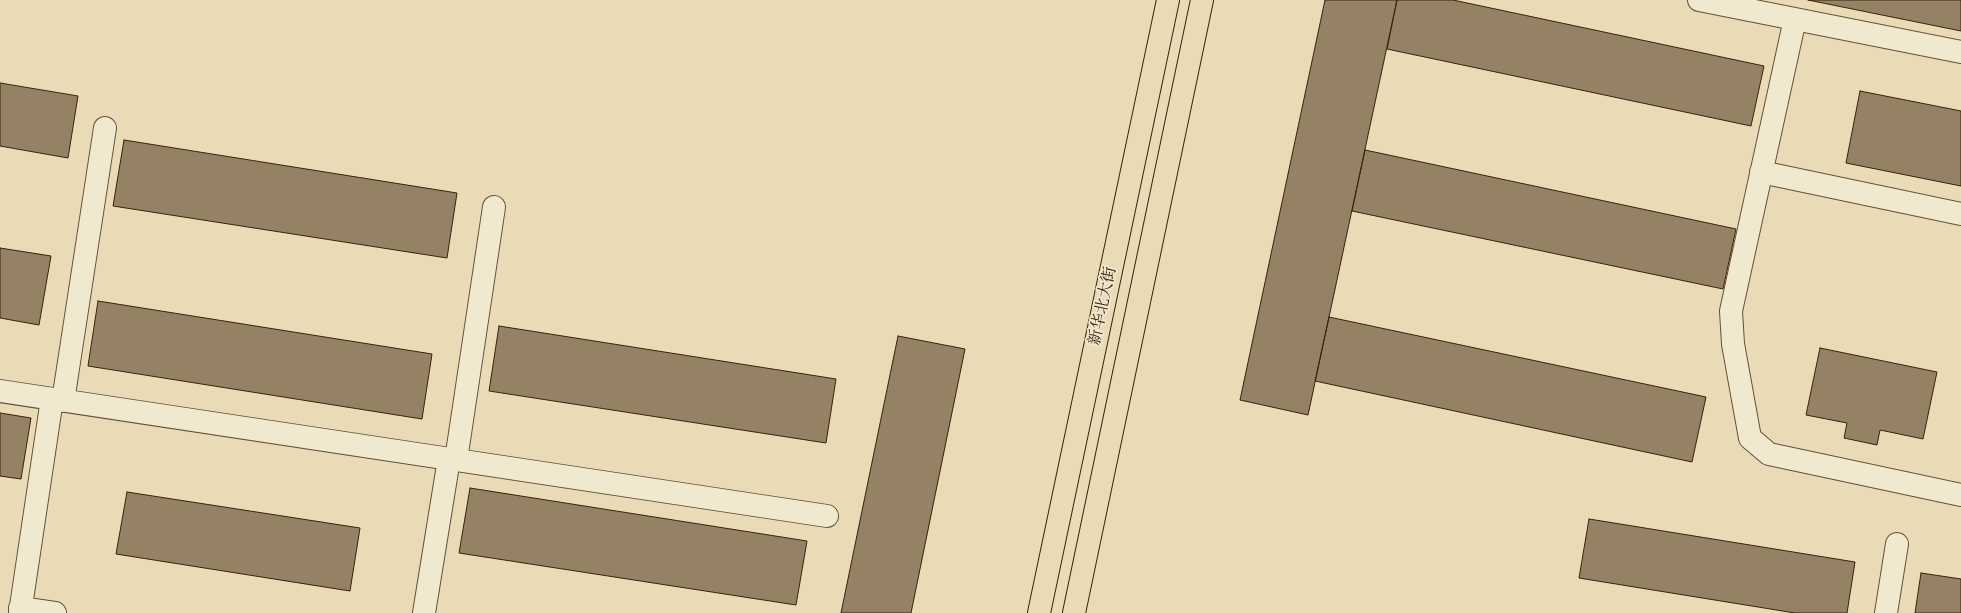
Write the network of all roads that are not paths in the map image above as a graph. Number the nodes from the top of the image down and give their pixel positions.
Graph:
1 (1168, 0) edge
2 (1202, 0) edge
3 (1699, 0) edge
4 (1795, 19) junction
5 (1961, 52) edge
6 (105, 128) dead end
7 (1761, 172) junction
8 (494, 208) dead end
9 (1961, 214) edge
10 (0, 391) edge
11 (58, 400) junction
12 (452, 460) junction
13 (1961, 495) edge
14 (827, 516) dead end
15 (1897, 544) dead end
16 (20, 610) edge
17 (55, 613) edge
18 (424, 613) edge
19 (1039, 613) edge
20 (1074, 613) edge
21 (1886, 613) edge

1 - 19 main road, 新华北大街
2 - 20 main road
3 - 4 lane
4 - 5 lane
4 - 7 lane
6 - 11 lane
7 - 9 lane
7 - 13 lane
8 - 12 lane
10 - 11 lane
11 - 12 lane
11 - 16 lane
12 - 14 lane
12 - 18 lane
15 - 21 lane
16 - 17 lane

